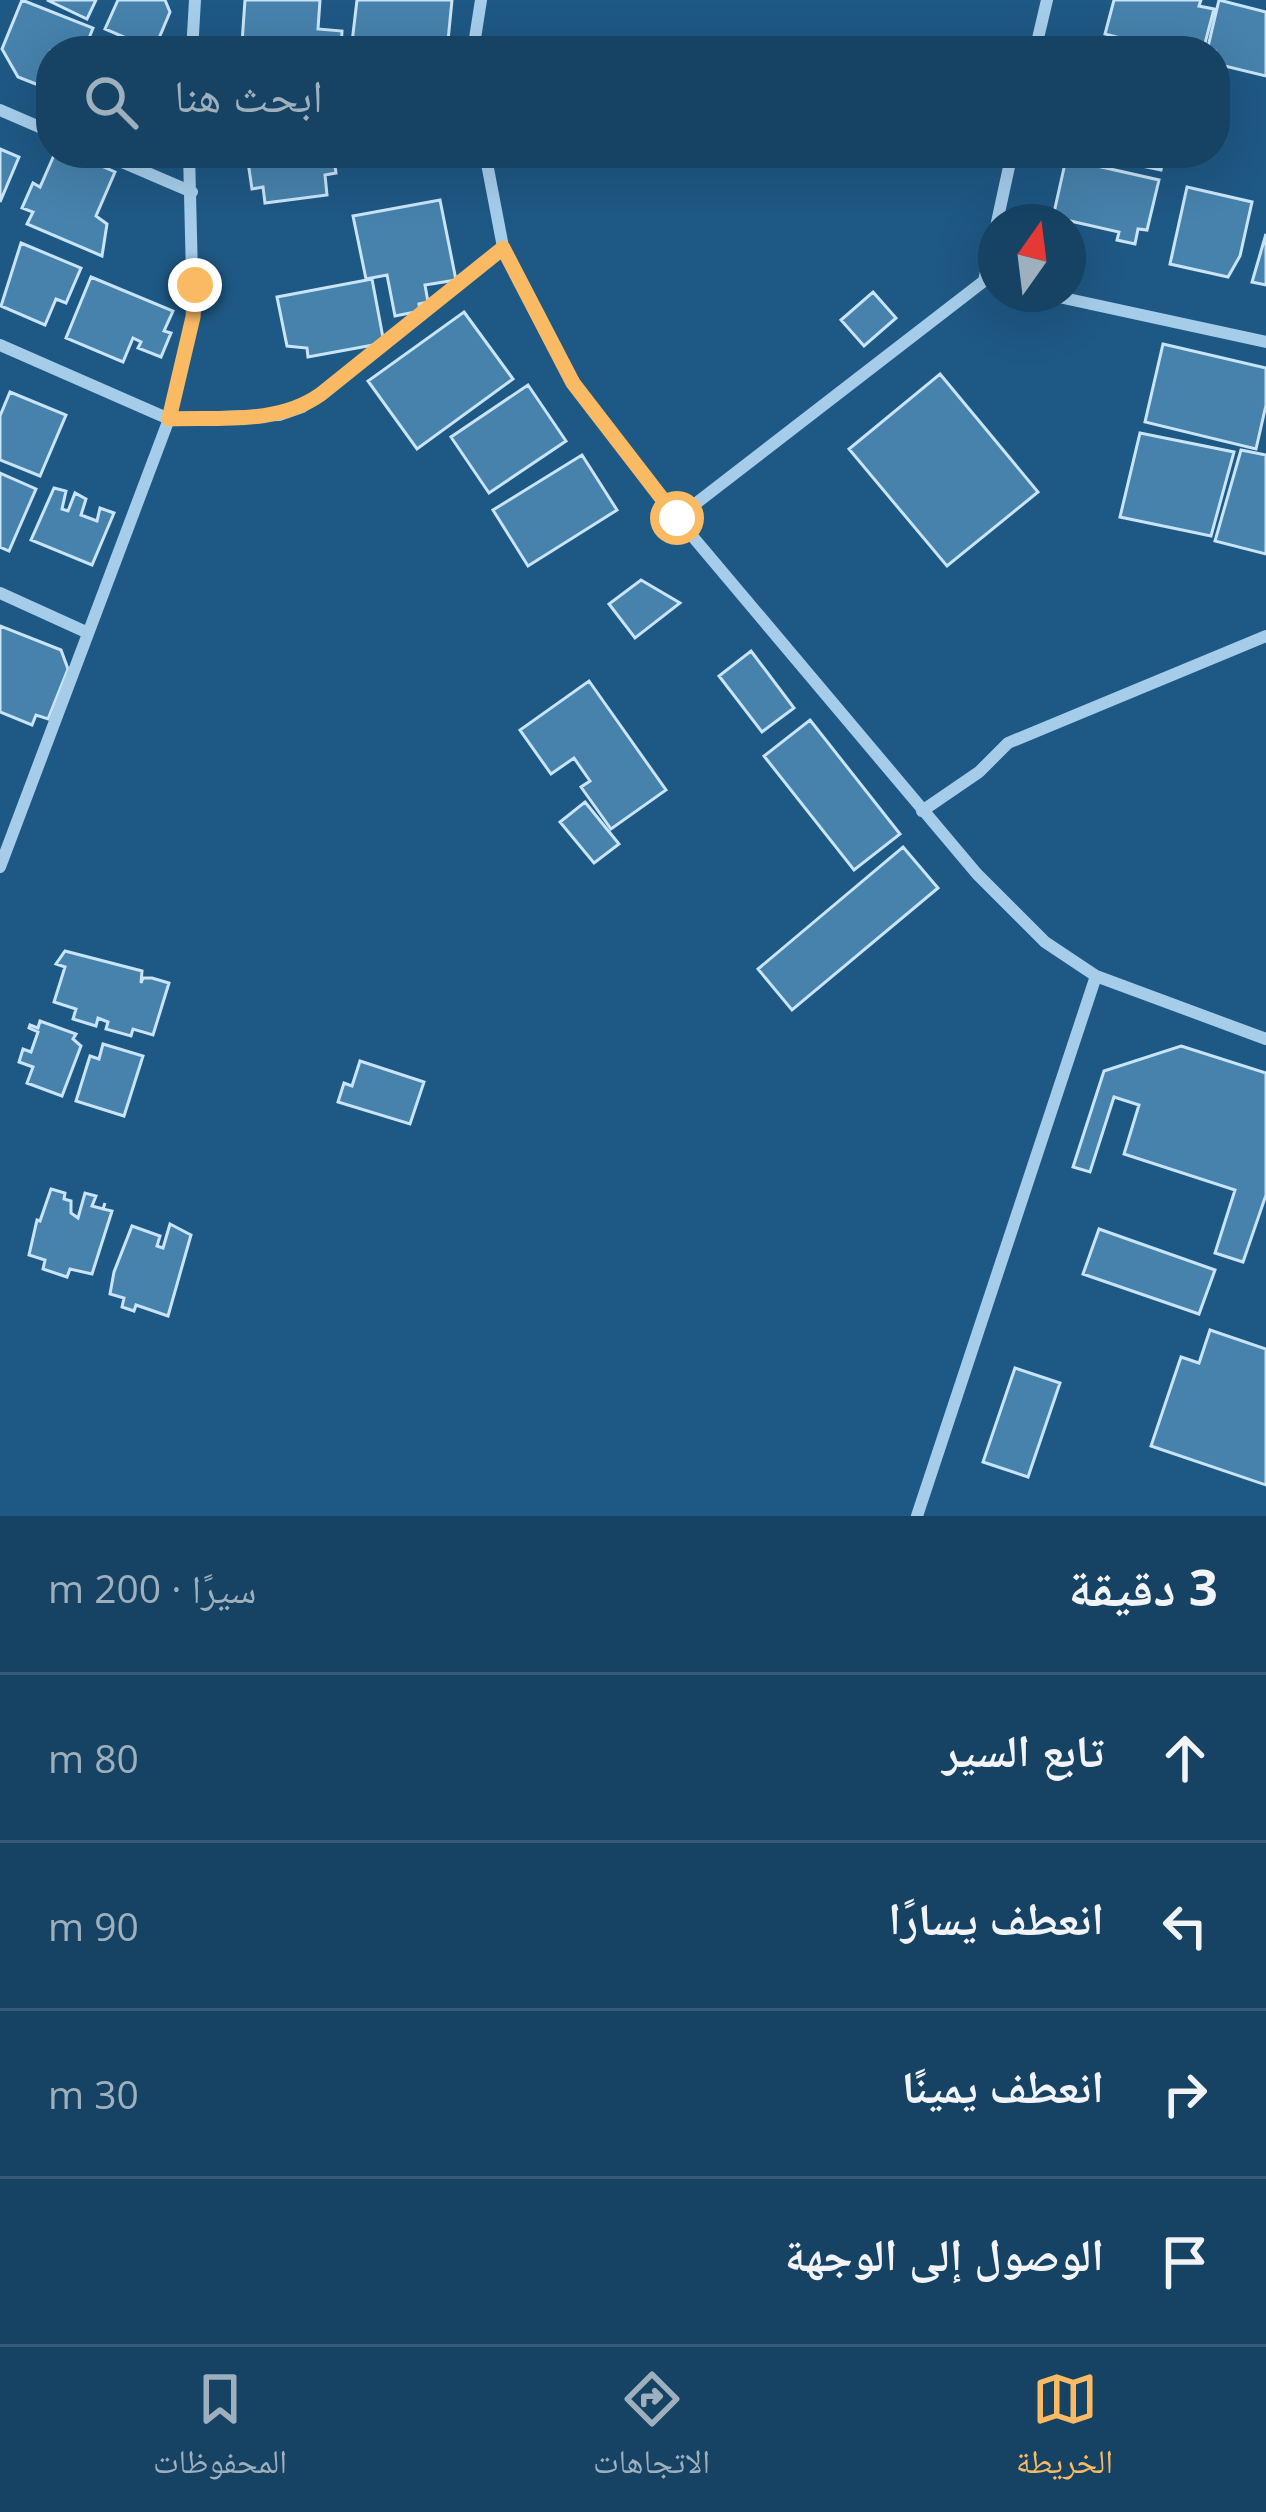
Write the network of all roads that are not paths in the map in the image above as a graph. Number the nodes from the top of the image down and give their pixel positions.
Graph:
1 (195, 0) edge
2 (482, 0) edge
3 (1047, 0) edge
4 (193, 36) edge
5 (476, 36) edge
6 (1039, 36) edge
7 (0, 110) edge
8 (36, 126) edge
9 (136, 168) edge
10 (190, 168) edge
11 (488, 168) edge
12 (1009, 168) edge
13 (191, 192) junction
14 (1001, 204) edge
15 (503, 248) junction
16 (978, 291) edge
17 (1086, 303) edge
18 (1266, 342) edge
19 (0, 345) edge
20 (169, 419) junction
21 (677, 518) junction
22 (0, 593) edge
23 (86, 632) junction
24 (1266, 636) edge
25 (922, 811) junction
26 (0, 867) edge
27 (1096, 976) junction
28 (1266, 1039) edge
29 (917, 1516) edge

1 - 4 street
2 - 5 street
3 - 6 street
7 - 8 street
9 - 13 street
10 - 13 street
11 - 15 street
12 - 14 street
13 - 20 street
15 - 20 street
15 - 21 street
16 - 21 street
17 - 18 street
19 - 20 street
20 - 23 street
21 - 25 street
22 - 23 street
23 - 26 street
24 - 25 street
25 - 27 street
27 - 28 street
27 - 29 street

